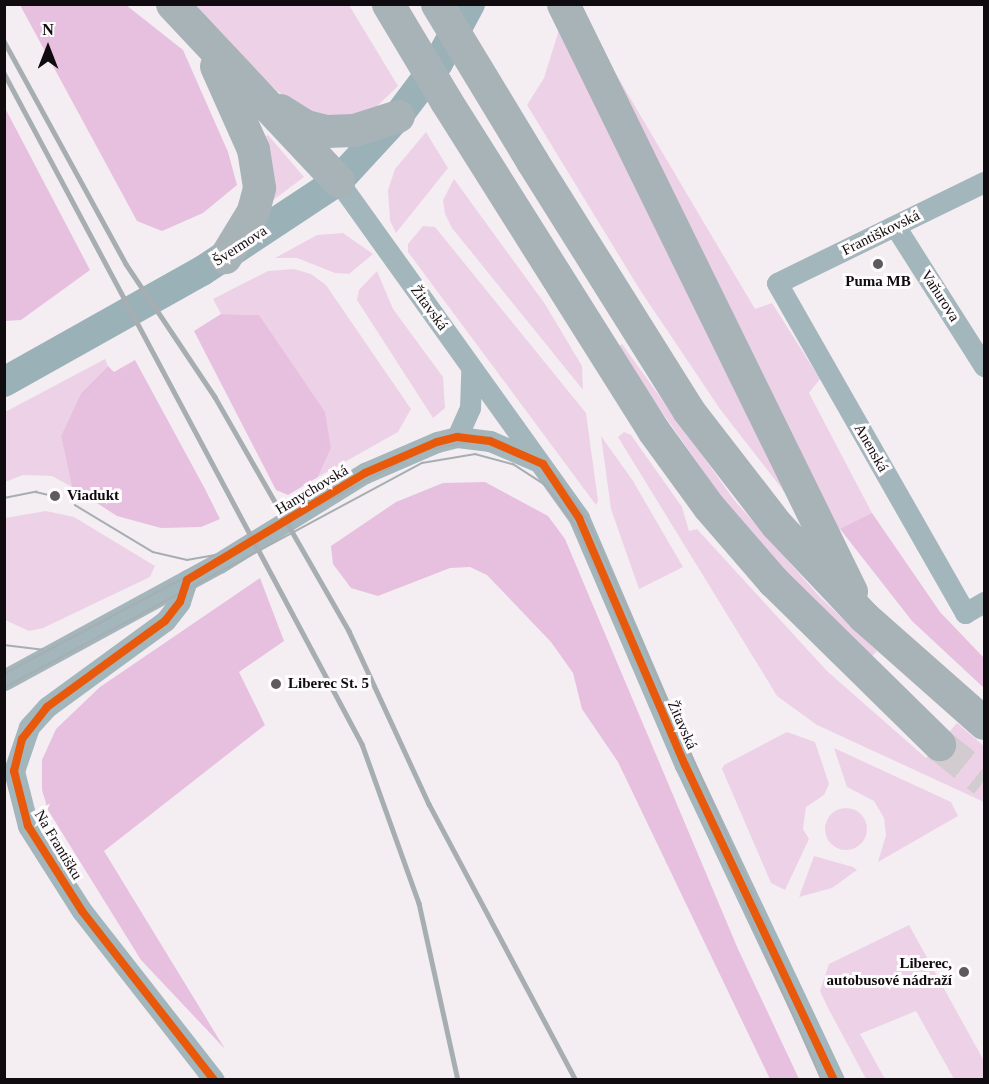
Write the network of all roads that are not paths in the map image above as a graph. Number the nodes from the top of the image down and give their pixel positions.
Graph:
1 (172, 4) edge
2 (388, 4) edge
3 (436, 4) edge
4 (470, 4) edge
5 (563, 4) edge
6 (207, 45) junction
7 (398, 116) junction
8 (338, 181) junction
9 (984, 182) edge
10 (895, 226) junction
11 (225, 257) junction
12 (777, 283) joint
13 (984, 366) edge
14 (471, 371) junction
15 (4, 382) edge
16 (457, 437) junction
17 (543, 464) junction
18 (187, 580) junction
19 (984, 602) edge
20 (864, 617) junction
21 (4, 680) edge
22 (984, 723) edge
23 (939, 744) tunnel mouth
24 (214, 1080) edge
25 (834, 1080) edge

1 - 6 highway
2 - 23 highway, bridge
3 - 20 highway, bridge
4 - 7 street, Švermova
5 - 20 highway
6 - 7 highway
6 - 8 highway
6 - 11 highway
7 - 8 street, Švermova
8 - 11 street, Švermova
8 - 14 street, Žitavská
9 - 10 street, Františkovská
10 - 12 street, Františkovská
10 - 13 street, Vaňurova
11 - 15 street, Švermova
12 - 19 street, Anenská
14 - 16 street
14 - 17 street, Žitavská
16 - 17 street
16 - 18 street, Hanychovská
17 - 25 street, Žitavská
18 - 21 street, Hanychovská
18 - 24 street, Na Františku
20 - 22 highway

